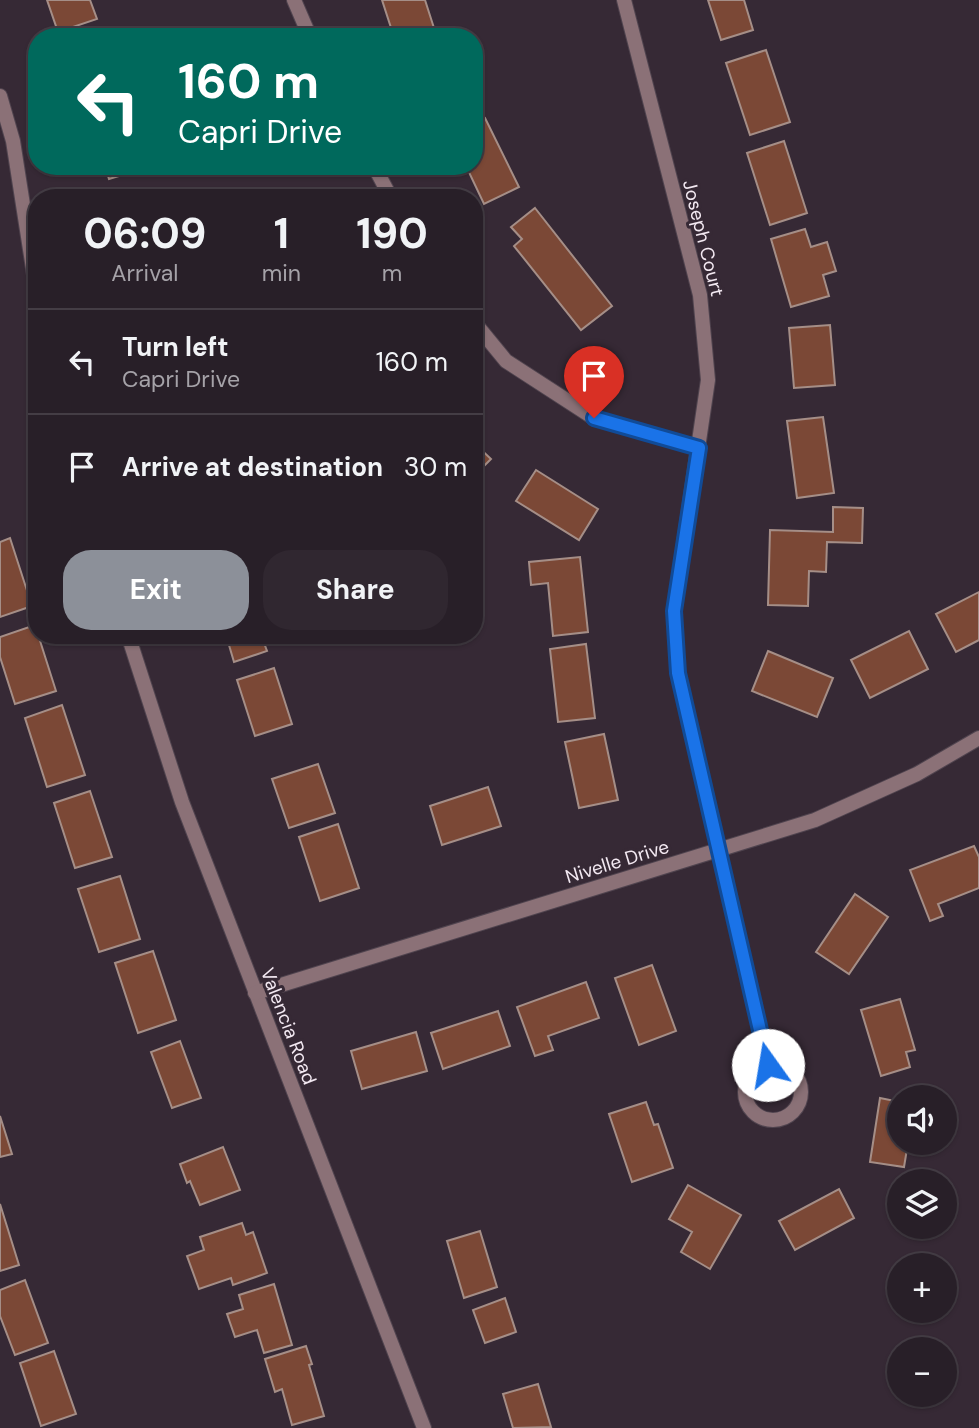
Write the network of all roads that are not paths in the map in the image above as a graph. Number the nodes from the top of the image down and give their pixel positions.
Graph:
1 (294, 0) edge
2 (624, 0) edge
3 (306, 28) edge
4 (0, 96) edge
5 (28, 237) edge
6 (483, 333) edge
7 (699, 448) junction
8 (131, 644) edge
9 (979, 738) edge
10 (718, 850) junction
11 (255, 993) junction
12 (768, 1065) dead end
13 (424, 1428) edge

1 - 3 street
2 - 7 street, Joseph Court
4 - 5 street
6 - 7 street
7 - 10 street, Joseph Court
8 - 11 street, Valencia Road
9 - 10 street, Nivelle Drive
10 - 11 street, Nivelle Drive
10 - 12 street, Joseph Court
11 - 13 street, Valencia Road

